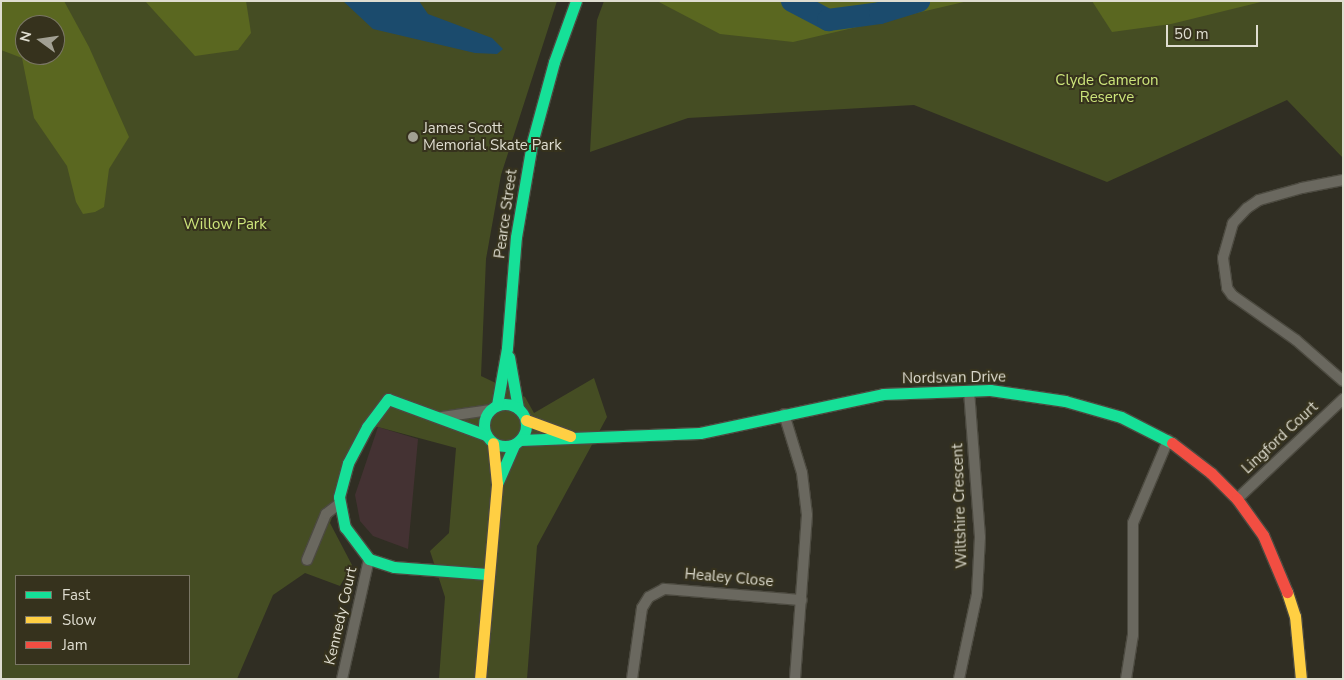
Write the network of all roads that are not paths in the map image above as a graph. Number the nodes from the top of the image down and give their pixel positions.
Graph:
1 (576, 1) edge
2 (1343, 180) edge
3 (507, 348) junction
4 (1343, 381) edge
5 (969, 391) junction
6 (1343, 399) edge
7 (493, 408) junction
8 (518, 408) junction
9 (784, 414) junction
10 (438, 418) junction
11 (526, 420) junction
12 (572, 436) junction
13 (490, 439) junction
14 (1168, 440) junction
15 (517, 442) junction
16 (497, 484) junction
17 (1236, 498) junction
18 (340, 503) junction
19 (369, 559) junction
20 (307, 560) dead end
21 (487, 574) junction
22 (802, 600) junction
23 (342, 679) edge
24 (480, 679) edge
25 (632, 679) edge
26 (794, 679) edge
27 (959, 679) edge
28 (1126, 679) edge
29 (1301, 679) edge

1 - 3 street, Pearce Street
2 - 4 street
3 - 7 street, Pearce Street
3 - 8 street, Pearce Street
5 - 9 street, Nordsvan Drive
5 - 14 street, Nordsvan Drive
5 - 27 street, Wiltshire Crescent
6 - 17 street, Lingford Court
7 - 8 street
7 - 10 street
7 - 13 street
8 - 11 street
9 - 12 street, Nordsvan Drive
9 - 22 street
10 - 13 street
10 - 18 street, Kennedy Court
11 - 12 street, Nordsvan Drive
11 - 15 street
12 - 15 street, Nordsvan Drive
13 - 15 street
13 - 16 street
14 - 17 street, Nordsvan Drive
14 - 28 street
15 - 16 street
16 - 21 street
17 - 29 street, Nordsvan Drive
18 - 19 street, Kennedy Court
18 - 20 street
19 - 21 street, Kennedy Court
19 - 23 street, Kennedy Court
21 - 24 street
22 - 25 street, Healey Close
22 - 26 street

